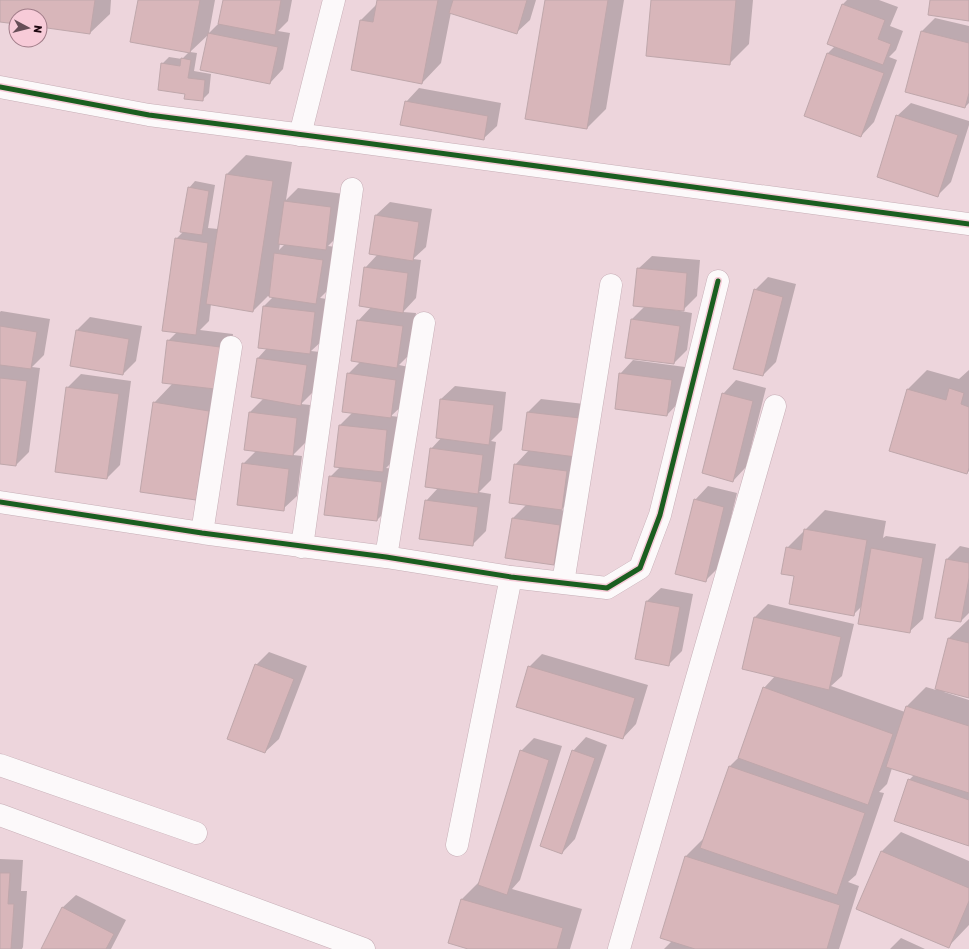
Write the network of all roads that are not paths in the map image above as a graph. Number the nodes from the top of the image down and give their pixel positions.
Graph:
1 (334, 0) edge
2 (0, 87) edge
3 (300, 135) junction
4 (352, 189) dead end
5 (969, 224) edge
6 (718, 281) dead end
7 (611, 285) dead end
8 (424, 323) dead end
9 (231, 347) dead end
10 (775, 406) dead end
11 (0, 502) edge
12 (202, 533) junction
13 (302, 547) junction
14 (386, 557) junction
15 (511, 577) junction
16 (563, 583) junction
17 (0, 765) edge
18 (0, 815) edge
19 (196, 833) dead end
20 (457, 845) dead end
21 (364, 949) edge
22 (619, 949) edge

1 - 3 street
2 - 3 street
3 - 5 street
4 - 13 street
6 - 16 street
7 - 16 street
8 - 14 street
9 - 12 street
10 - 22 street
11 - 12 street
12 - 13 street
13 - 14 street
14 - 15 street
15 - 16 street
15 - 20 street
17 - 19 street
18 - 21 street

